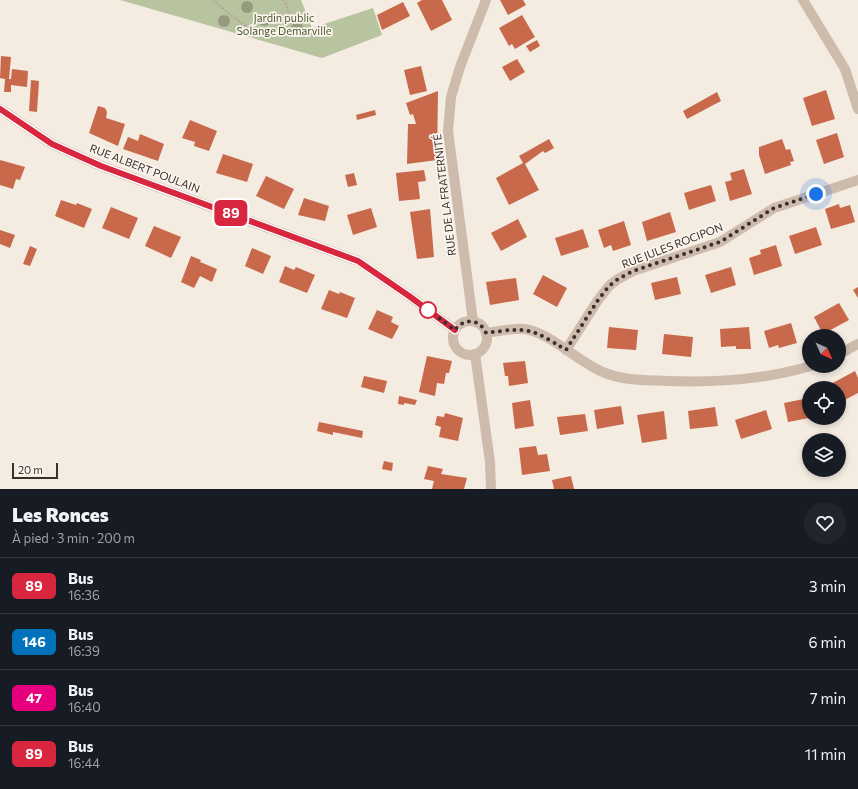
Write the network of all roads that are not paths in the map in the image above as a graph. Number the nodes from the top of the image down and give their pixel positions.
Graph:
1 (486, 0) edge
2 (803, 0) edge
3 (858, 108) edge
4 (0, 109) edge
5 (858, 180) edge
6 (473, 321) junction
7 (455, 330) junction
8 (486, 333) junction
9 (858, 344) edge
10 (566, 350) junction
11 (846, 350) edge
12 (475, 354) junction
13 (802, 368) edge
14 (491, 489) edge

1 - 6 street, RUE DE LA FRATERNITÉ
2 - 3 street
4 - 7 street, RUE ALBERT POULAIN
5 - 10 street, RUE JULES ROCIPON
6 - 7 street
6 - 8 street
7 - 12 street
8 - 10 street
8 - 12 street
9 - 11 street
10 - 13 street
12 - 14 street

